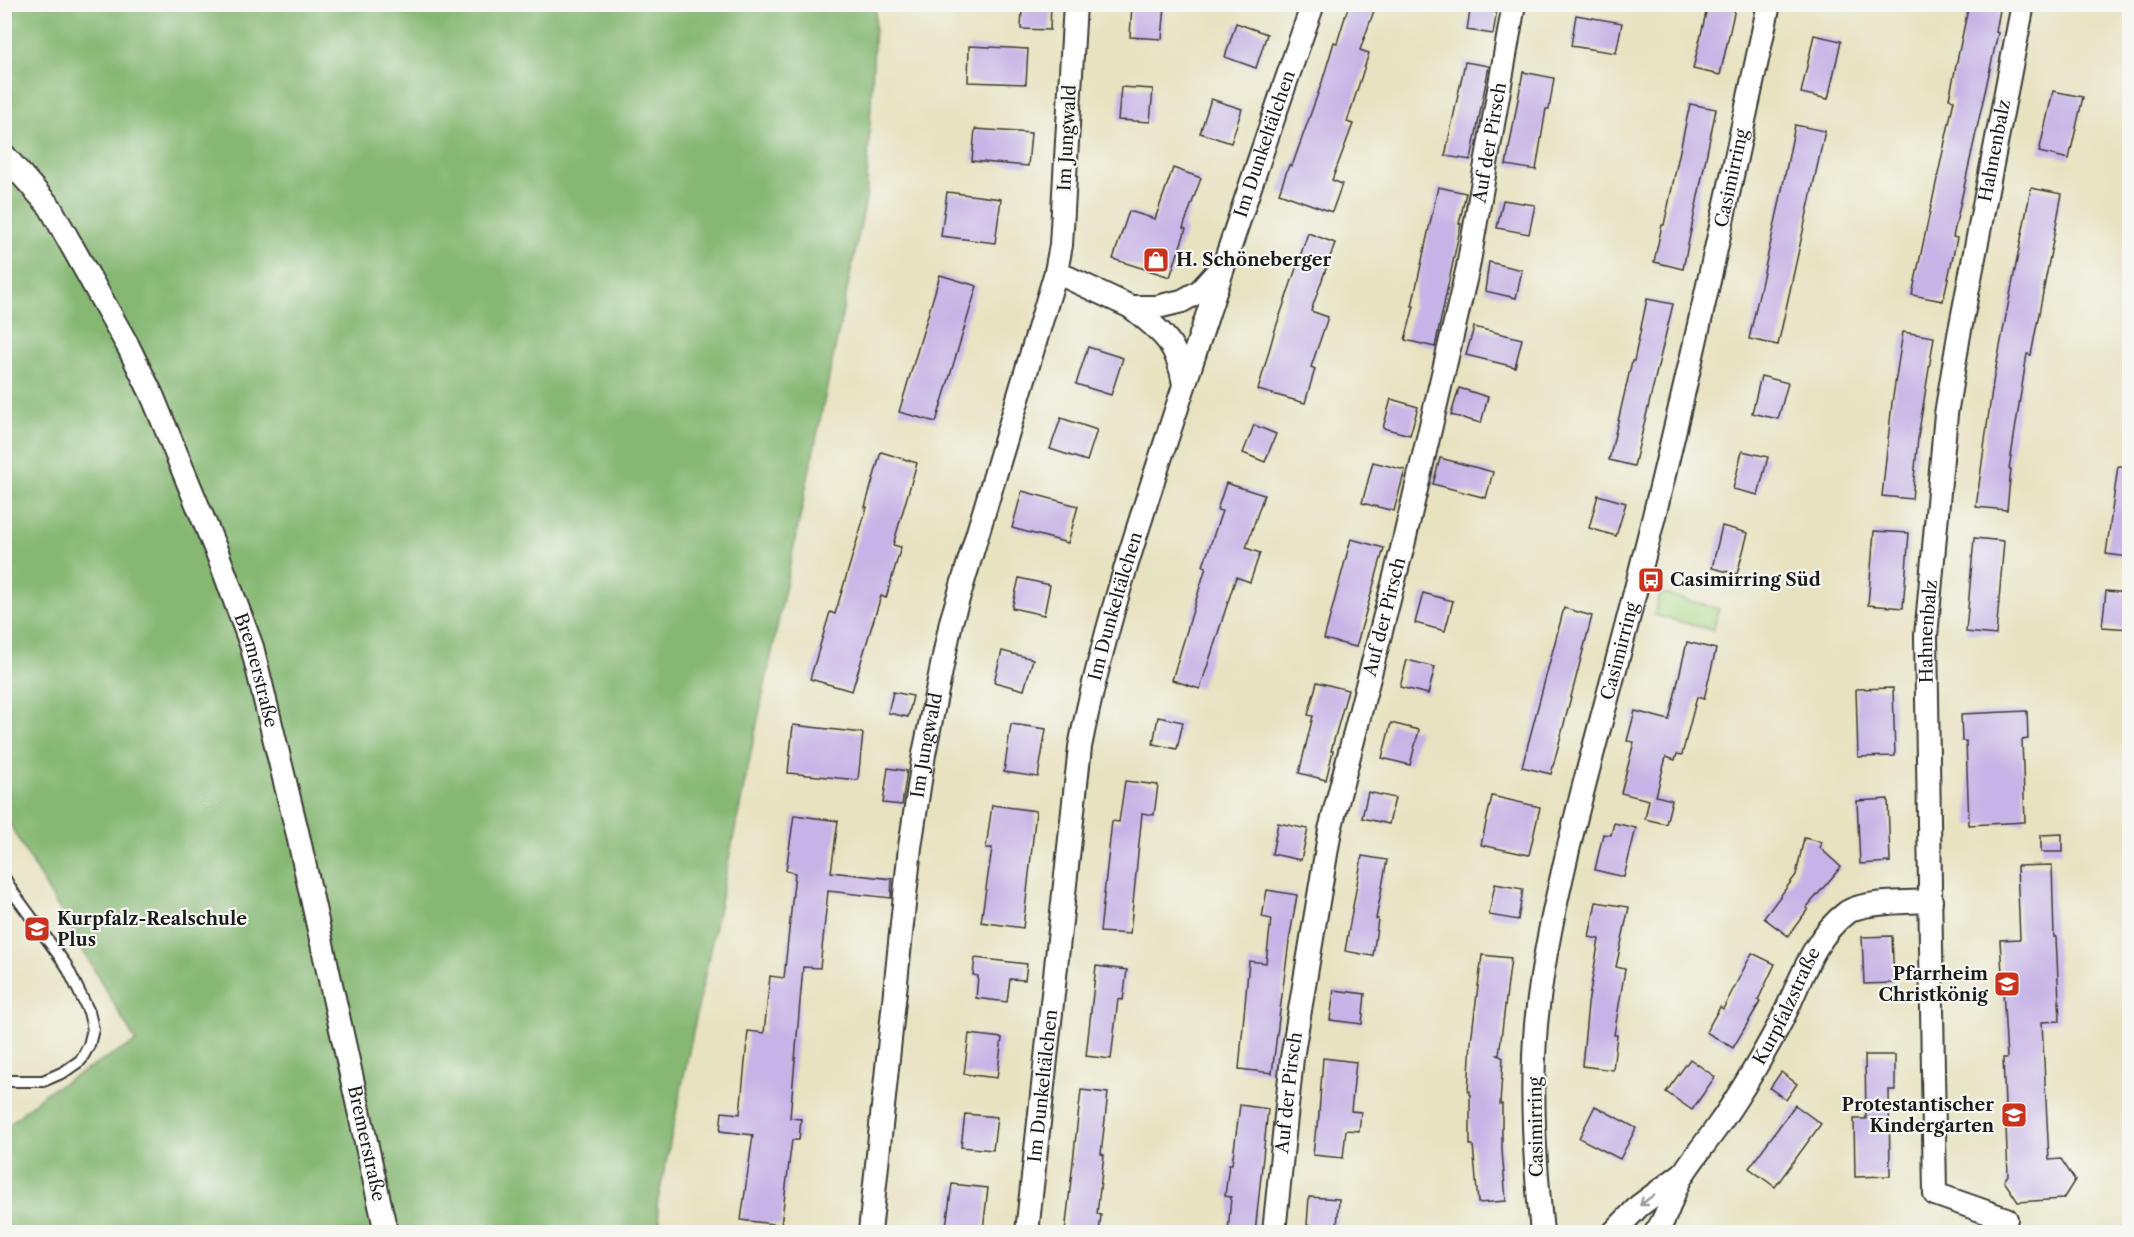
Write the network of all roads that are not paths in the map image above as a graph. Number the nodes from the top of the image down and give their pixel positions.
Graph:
1 (1075, 4) edge
2 (1313, 4) edge
3 (1514, 4) edge
4 (1769, 4) edge
5 (2023, 4) edge
6 (4, 155) edge
7 (1221, 268) junction
8 (1056, 272) junction
9 (1131, 307) junction
10 (1184, 386) junction
11 (4, 876) edge
12 (1931, 901) junction
13 (5, 1081) edge
14 (1683, 1173) junction
15 (2006, 1219) dead end
16 (386, 1233) edge
17 (870, 1233) edge
18 (1027, 1233) edge
19 (1274, 1233) edge
20 (1542, 1233) edge
21 (1614, 1233) edge
22 (1656, 1233) edge

1 - 8 street, Im Jungwald
2 - 7 street, Im Dunkeltälchen
3 - 19 street, Auf der Pirsch
4 - 20 street, Casimirring
5 - 12 street, Hahnenbalz
6 - 16 street, Bremerstraße
7 - 9 street
7 - 10 street, Im Dunkeltälchen
8 - 9 street
8 - 17 street, Im Jungwald
9 - 10 street
10 - 18 street, Im Dunkeltälchen
11 - 13 lane
12 - 14 street, Kurpfalzstraße
12 - 15 street, Hahnenbalz
14 -> 21 street, Kurpfalzstraße
14 - 22 street, Kurpfalzstraße

